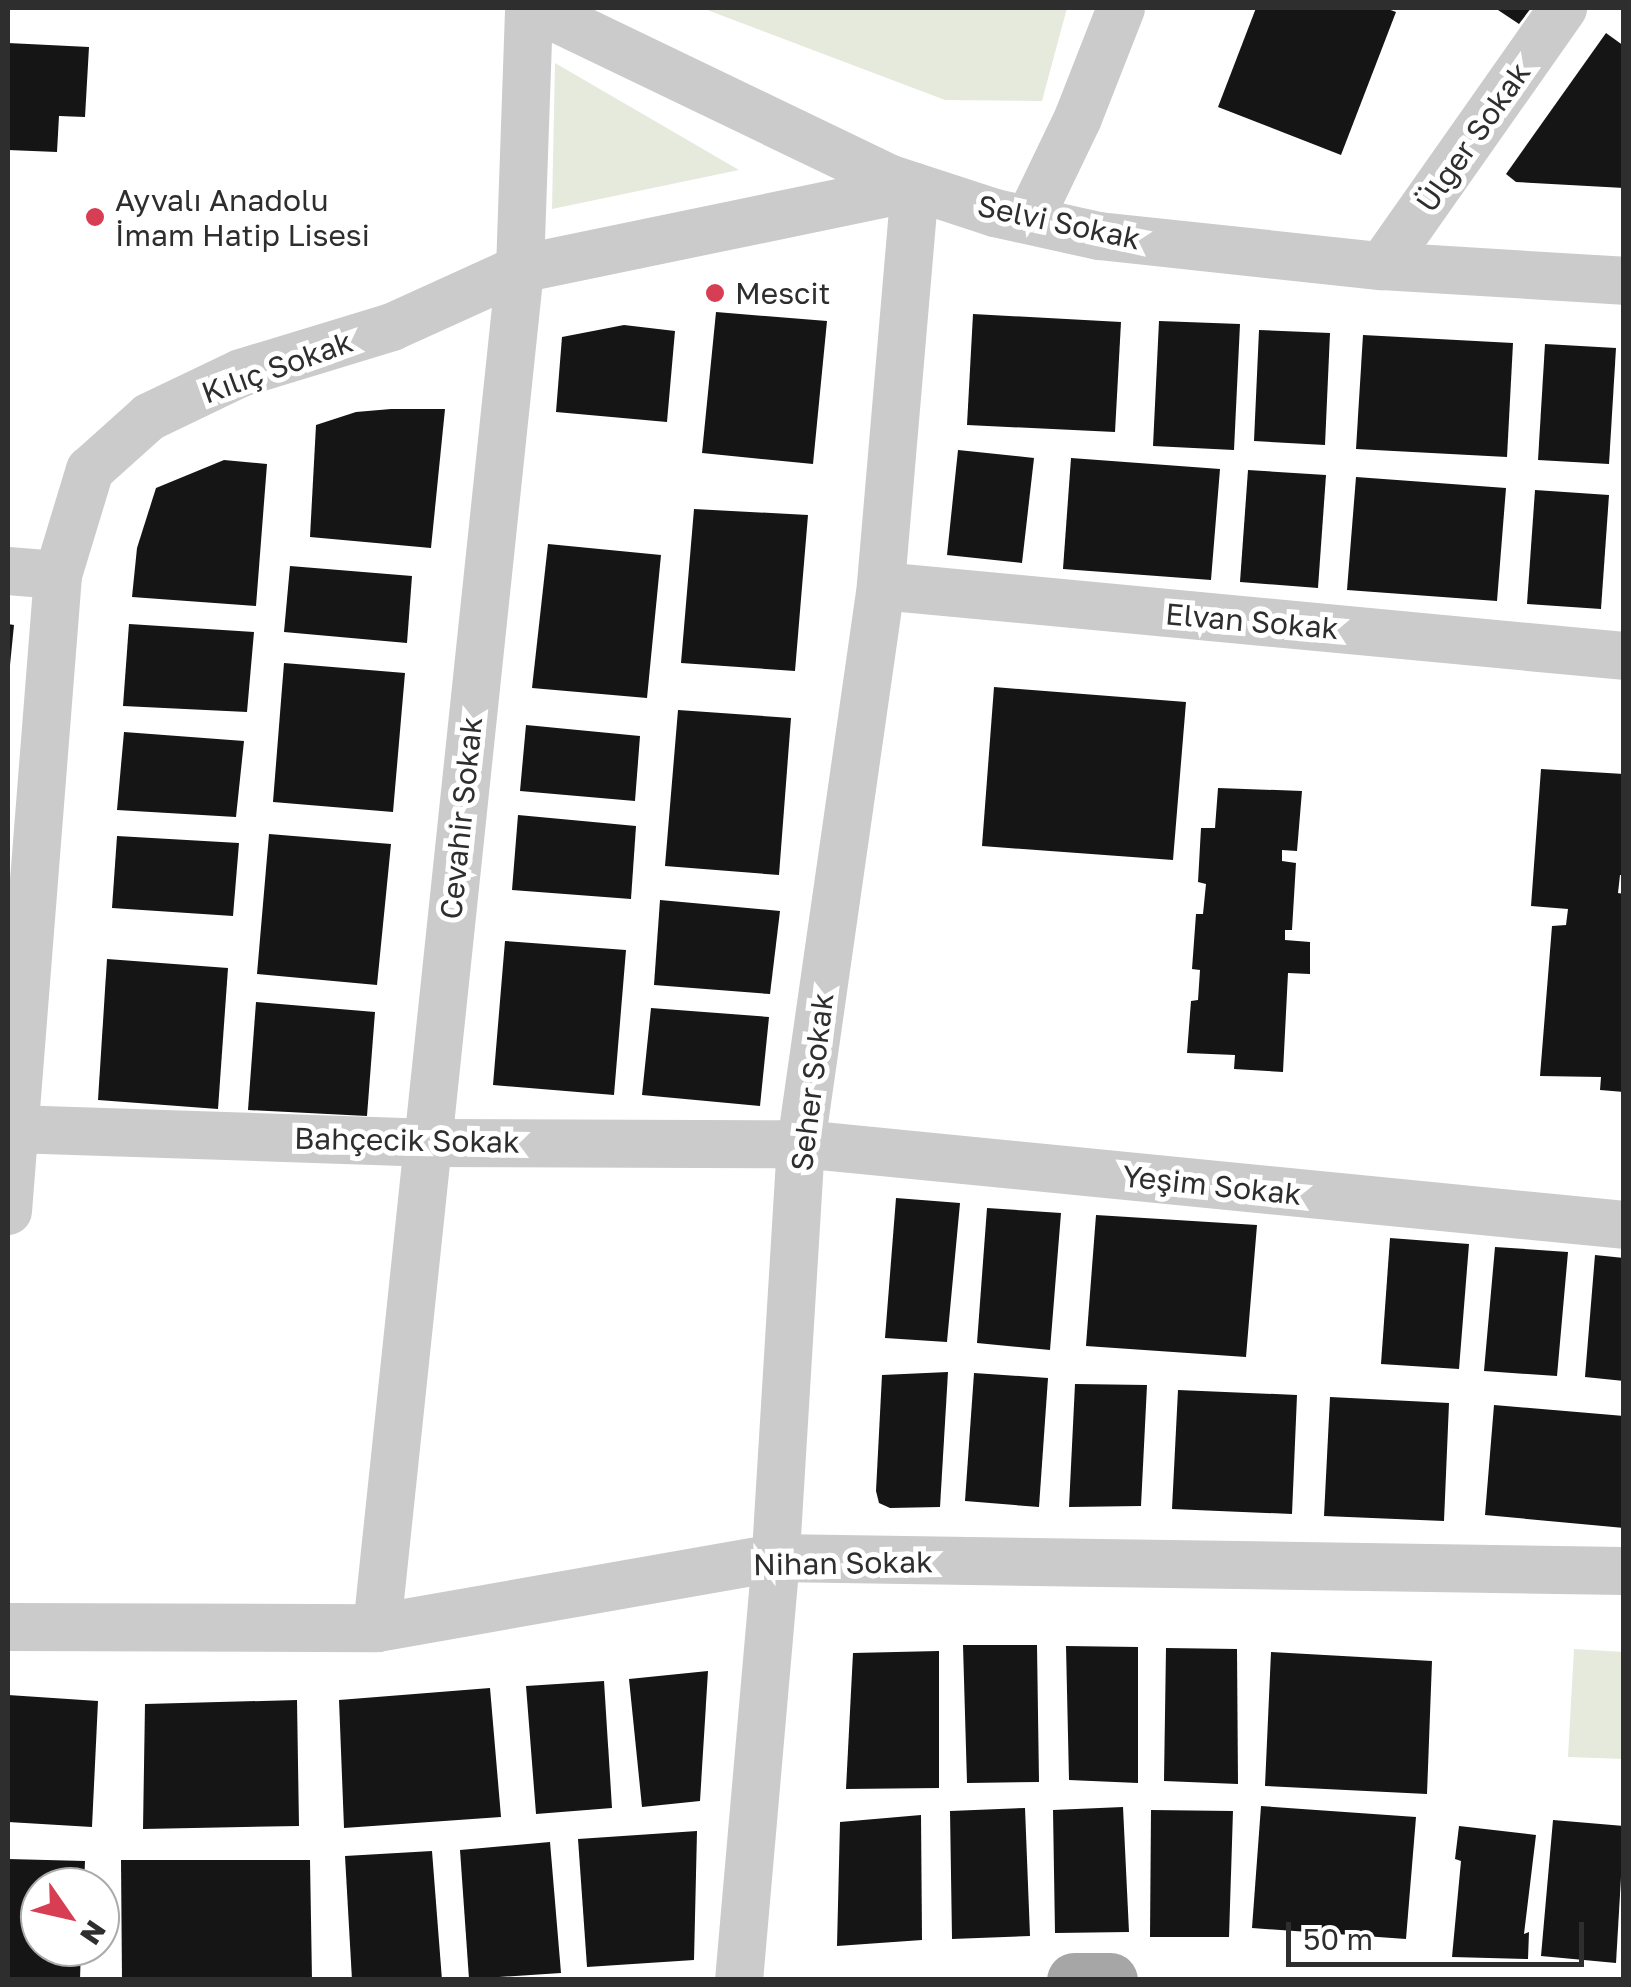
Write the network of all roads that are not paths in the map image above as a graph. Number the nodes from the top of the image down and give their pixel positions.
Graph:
1 (532, 8) edge
2 (1120, 8) edge
3 (1563, 8) edge
4 (916, 187) junction
5 (1029, 220) junction
6 (1382, 266) junction
7 (520, 270) junction
8 (1624, 280) edge
9 (8, 571) edge
10 (58, 575) junction
11 (880, 586) junction
12 (1624, 656) edge
13 (12, 1129) junction
14 (426, 1142) junction
15 (801, 1144) junction
16 (8, 1211) edge
17 (1624, 1225) edge
18 (776, 1558) junction
19 (1624, 1571) edge
20 (8, 1627) edge
21 (377, 1628) junction
22 (739, 1980) edge
23 (1074, 1980) edge
24 (1110, 1980) edge

1 - 4 street, Selvi Sokak
1 - 7 street, Cevahir Sokak
2 - 5 street
3 - 6 street, Ülger Sokak
4 - 5 street, Selvi Sokak
4 - 7 street, Kılıç Sokak
4 - 11 street, Seher Sokak
5 - 6 street, Selvi Sokak
6 - 8 street, Selvi Sokak
7 - 10 street, Kılıç Sokak
7 - 14 street, Cevahir Sokak
9 - 10 street
10 - 13 street, Kılıç Sokak
11 - 12 street, Elvan Sokak
11 - 15 street, Seher Sokak
13 - 14 street, Bahçecik Sokak
13 - 16 street, Kılıç Sokak
14 - 15 street, Bahçecik Sokak
14 - 21 street, Cevahir Sokak
15 - 17 street, Yeşim Sokak
15 - 18 street, Seher Sokak
18 - 19 street, Nihan Sokak
18 - 21 street, Nihan Sokak
18 - 22 street, Seher Sokak
20 - 21 street, Nihan Sokak
23 - 24 main road

